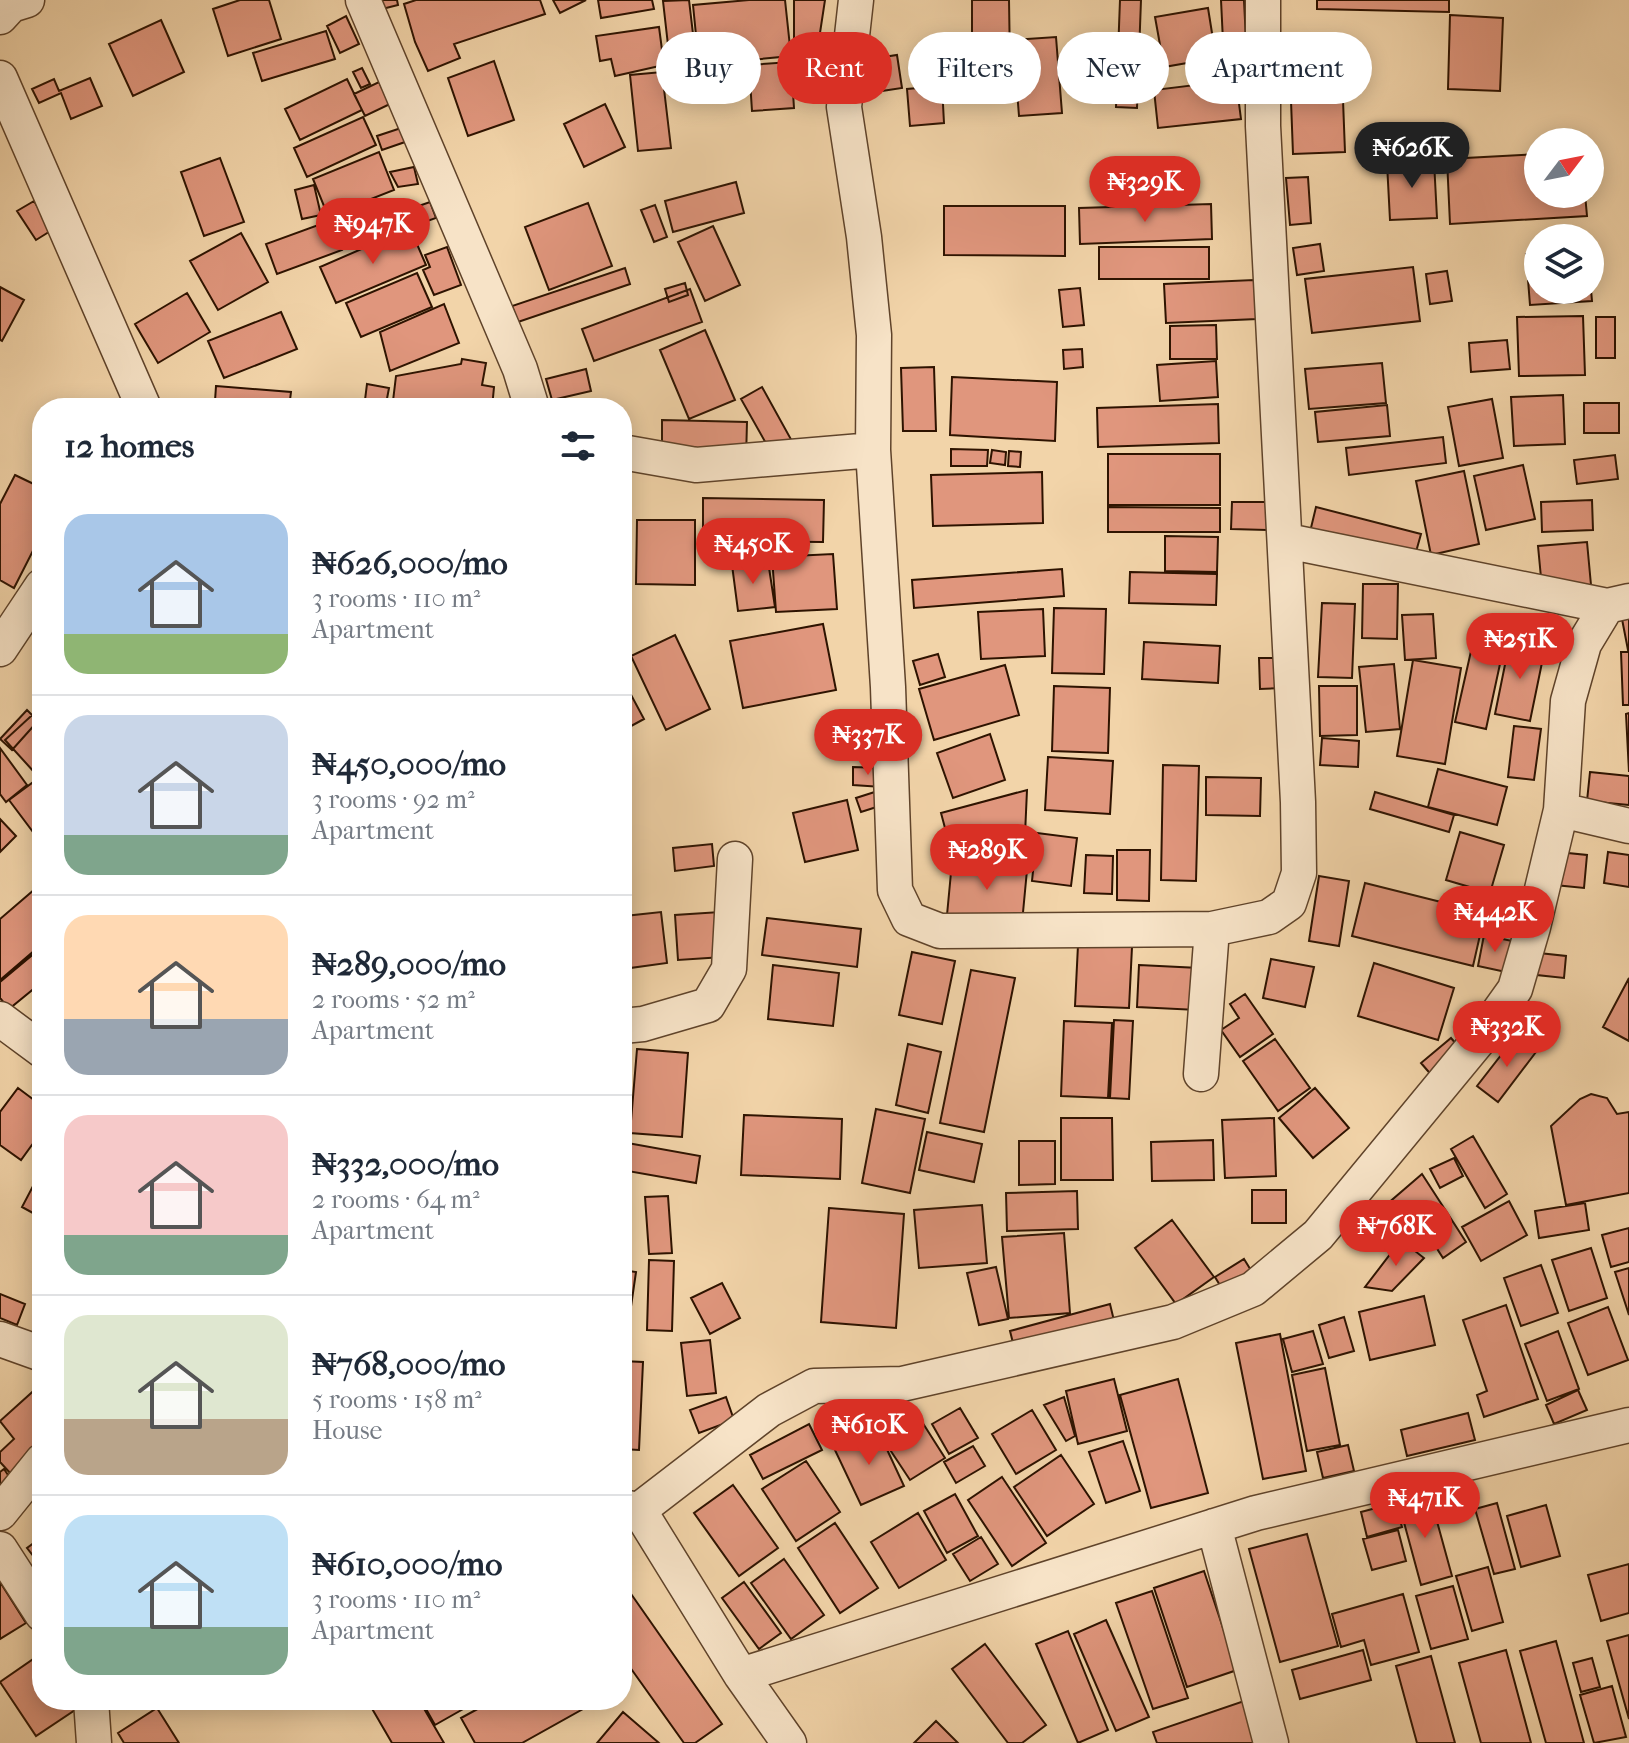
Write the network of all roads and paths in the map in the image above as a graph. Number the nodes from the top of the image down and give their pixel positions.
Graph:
1 (27, 0) edge
2 (363, 0) edge
3 (856, 0) edge
4 (1263, 0) edge
5 (0, 17) edge
6 (0, 78) edge
7 (140, 398) edge
8 (529, 398) edge
9 (873, 450) junction
10 (632, 454) edge
11 (1287, 541) junction
12 (32, 601) edge
13 (1618, 604) edge
14 (0, 649) edge
15 (1561, 810) junction
16 (1629, 826) edge
17 (735, 859) dead end
18 (1212, 929) junction
19 (0, 1019) edge
20 (632, 1025) edge
21 (32, 1043) edge
22 (1201, 1074) dead end
23 (0, 1339) edge
24 (32, 1350) edge
25 (1629, 1425) edge
26 (32, 1473) edge
27 (632, 1507) edge
28 (632, 1511) edge
29 (0, 1513) edge
30 (1214, 1526) junction
31 (0, 1549) edge
32 (32, 1599) edge
33 (741, 1675) junction
34 (92, 1710) edge
35 (94, 1743) edge
36 (789, 1743) edge
37 (1271, 1743) edge

1 - 5 street
2 - 8 street
3 - 9 street
4 - 11 street
6 - 7 street
9 - 10 street
9 - 18 street
11 - 13 street
11 - 18 street
12 - 14 street
13 - 15 street
15 - 16 street
15 - 27 street
17 - 20 street
18 - 22 street
19 - 21 street
23 - 24 street
25 - 30 street
26 - 29 street
28 - 33 street
30 - 33 street
30 - 37 street
31 - 32 street
33 - 36 street
34 - 35 street

